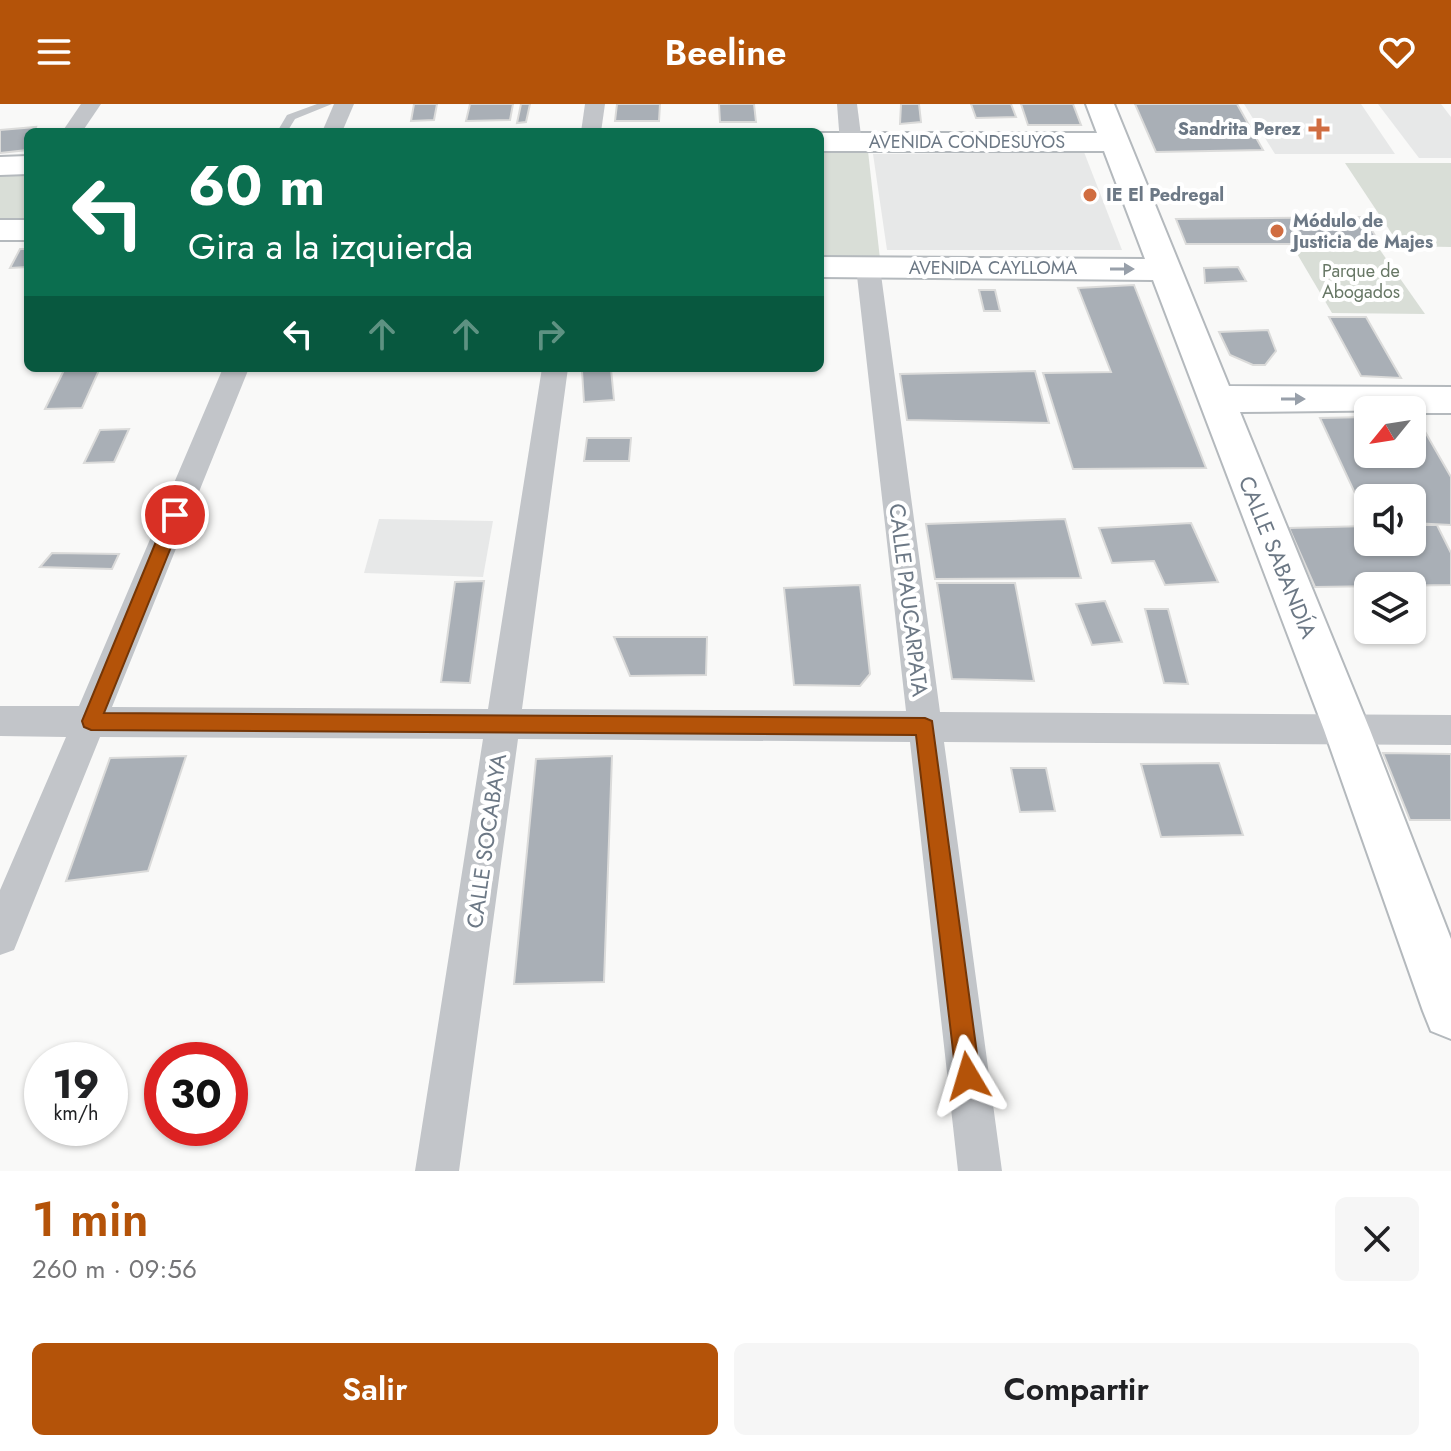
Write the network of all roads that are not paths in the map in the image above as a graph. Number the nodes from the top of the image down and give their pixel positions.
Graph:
1 (91, 104) edge
2 (327, 104) edge
3 (344, 104) edge
4 (595, 104) edge
5 (847, 104) edge
6 (1100, 104) edge
7 (75, 128) edge
8 (284, 128) edge
9 (334, 128) edge
10 (592, 128) edge
11 (824, 142) edge
12 (1115, 142) junction
13 (851, 143) junction
14 (24, 165) edge
15 (0, 166) edge
16 (824, 267) edge
17 (868, 267) junction
18 (1167, 270) junction
19 (234, 372) edge
20 (554, 372) edge
21 (1215, 399) junction
22 (1451, 400) edge
23 (0, 721) edge
24 (91, 721) junction
25 (503, 724) junction
26 (925, 727) junction
27 (1347, 730) junction
28 (1451, 730) edge
29 (0, 936) edge
30 (1451, 1011) edge
31 (437, 1171) edge
32 (980, 1171) edge

1 - 7 street
2 - 8 lane
3 - 9 street
4 - 10 street
5 - 13 street
6 - 12 main road, CALLE SABANDÍA
11 - 13 main road, AVENIDA CONDESUYOS
12 - 13 main road, AVENIDA CONDESUYOS
12 - 18 main road, CALLE SABANDÍA
14 - 15 main road
16 - 17 main road, AVENIDA CAYLLOMA
17 -> 18 main road, AVENIDA CAYLLOMA
17 - 26 street, CALLE PAUCARPATA
18 - 21 main road, CALLE SABANDÍA
19 - 24 street
20 - 25 street, CALLE SOCABAYA
21 -> 22 main road
21 - 27 main road, CALLE SABANDÍA
23 - 24 street
24 - 25 street
24 - 29 street
25 - 26 street
25 - 31 street, CALLE SOCABAYA
26 - 27 street
26 - 32 street, CALLE PAUCARPATA
27 - 28 street
27 - 30 main road, CALLE SABANDÍA

